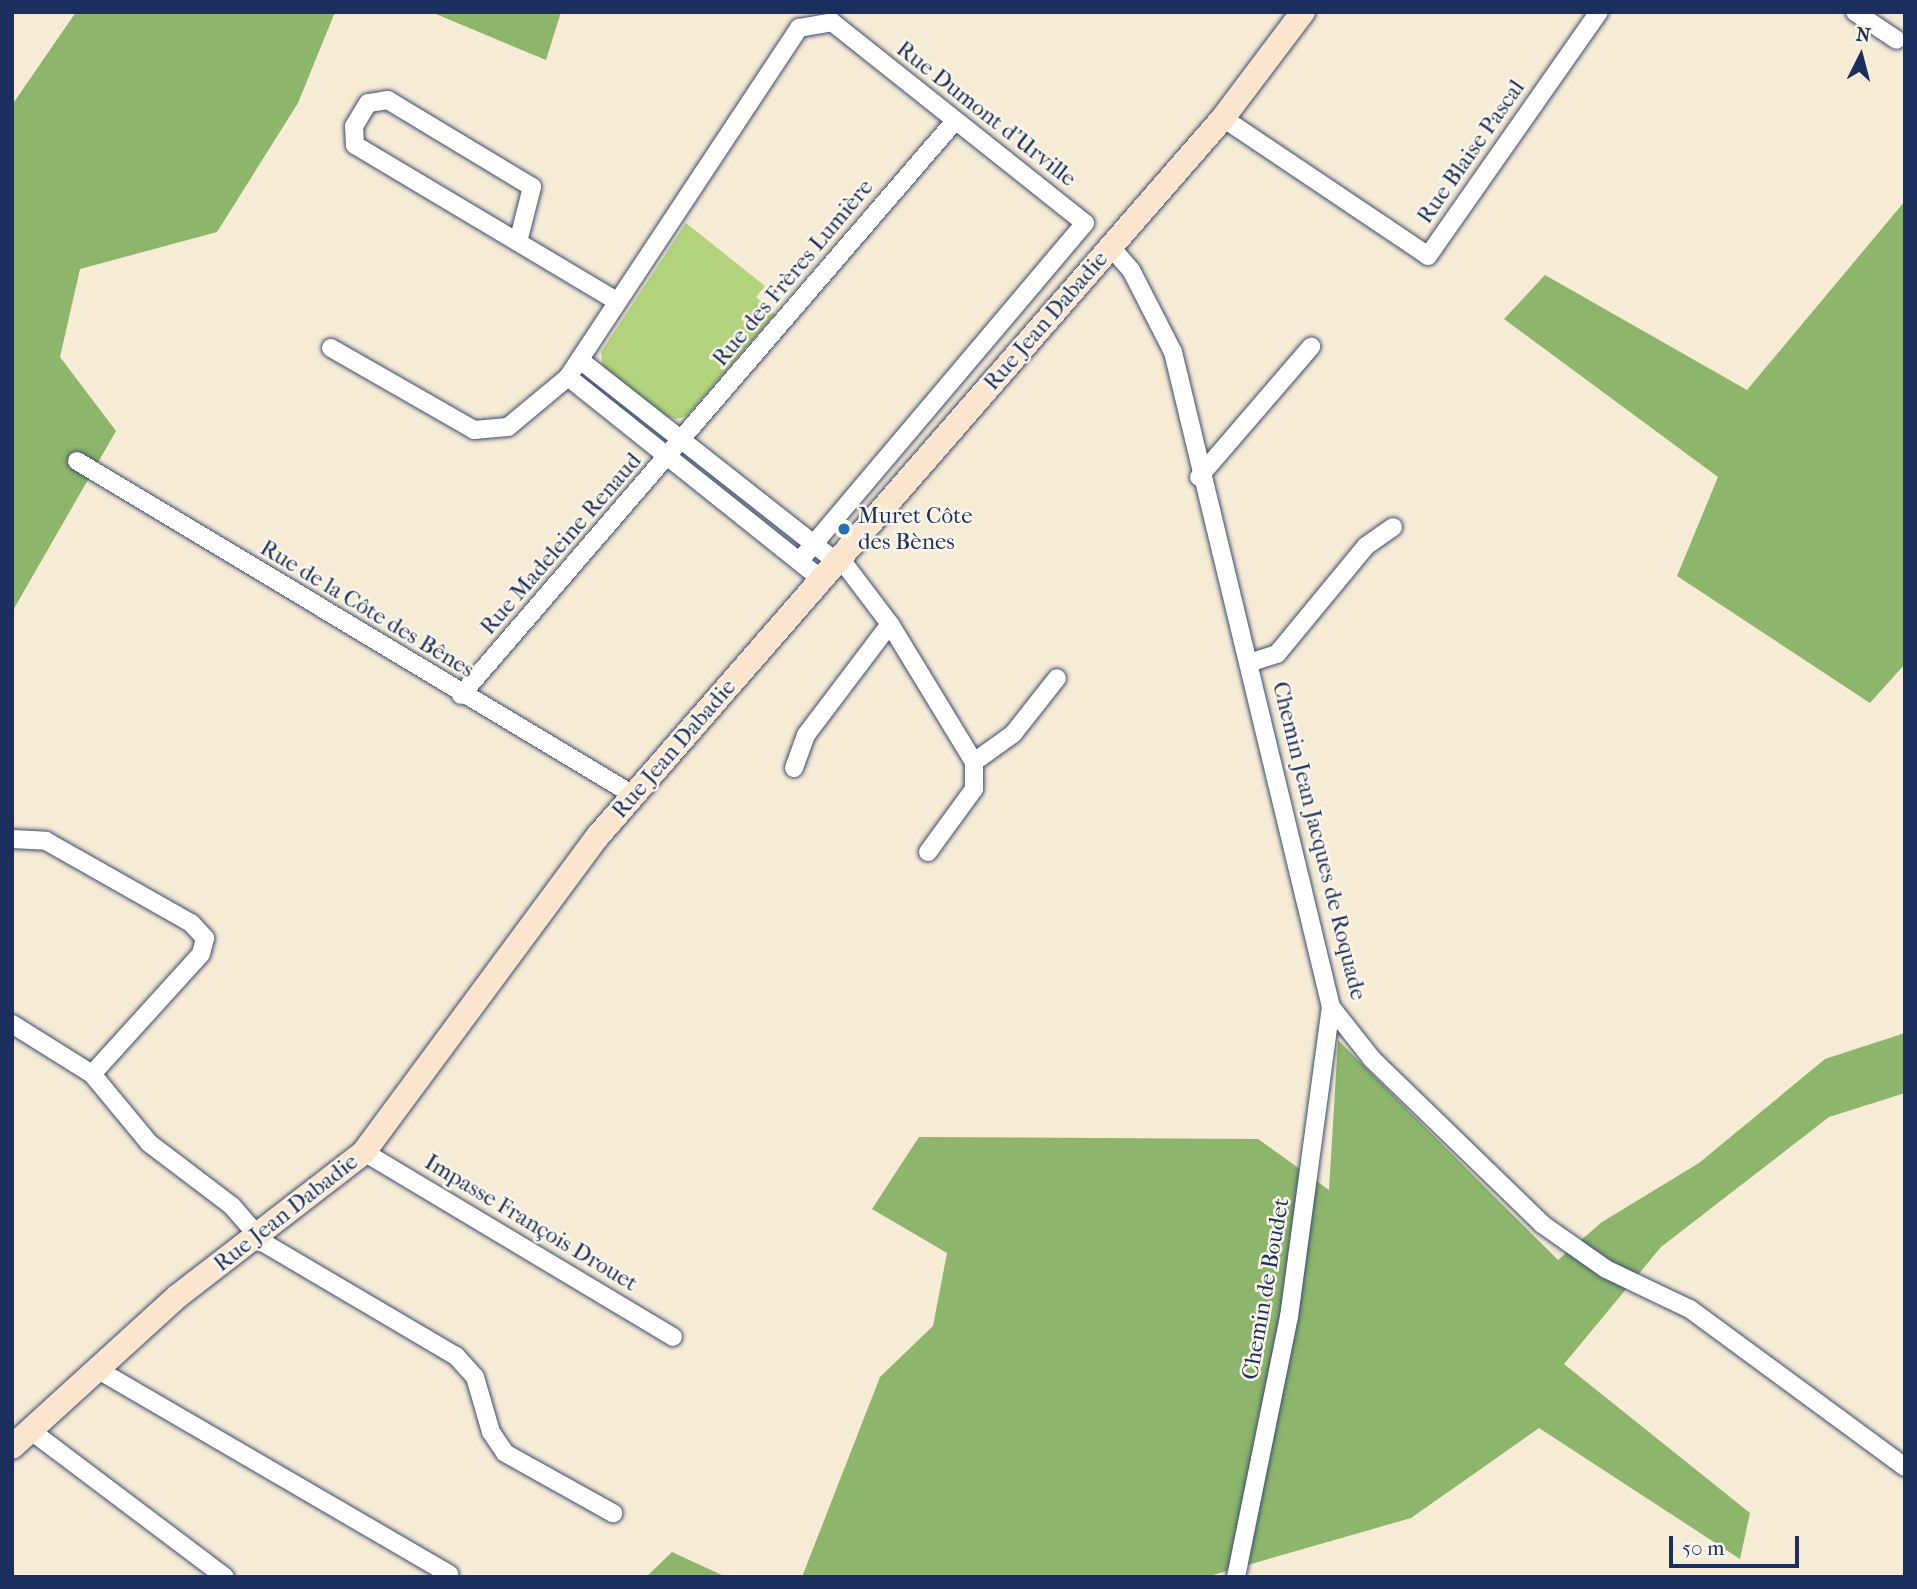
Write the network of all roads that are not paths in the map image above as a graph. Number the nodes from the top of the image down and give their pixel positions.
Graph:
1 (1303, 12) edge
2 (1599, 12) edge
3 (1855, 12) edge
4 (1897, 40) dead end
5 (1223, 118) junction
6 (954, 122) junction
7 (518, 242) junction
8 (1110, 246) junction
9 (617, 301) junction
10 (1311, 347) dead end
11 (331, 348) dead end
12 (580, 360) junction
13 (568, 377) junction
14 (683, 442) junction
15 (671, 456) junction
16 (77, 461) dead end
17 (1199, 477) junction
18 (1393, 527) dead end
19 (812, 544) junction
20 (800, 560) junction
21 (833, 567) junction
22 (890, 624) junction
23 (1249, 663) junction
24 (1056, 678) dead end
25 (461, 695) junction
26 (974, 762) junction
27 (794, 768) dead end
28 (635, 796) junction
29 (12, 839) edge
30 (929, 852) dead end
31 (1331, 1007) junction
32 (12, 1024) edge
33 (92, 1074) junction
34 (364, 1152) junction
35 (257, 1236) junction
36 (673, 1336) dead end
37 (95, 1368) junction
38 (30, 1430) junction
39 (12, 1447) edge
40 (1905, 1467) edge
41 (612, 1513) dead end
42 (449, 1574) dead end
43 (225, 1577) edge
44 (1236, 1577) edge

1 - 5 street, Rue Jean Dabadie
2 - 5 street, Rue Blaise Pascal
3 - 4 street
5 - 8 street, Rue Jean Dabadie
6 - 9 street, Rue Dumont d'Urville
6 - 14 street, Rue des Frères Lumière
6 - 19 street, Rue Dumont d'Urville
7 - 7 street
7 - 9 street
8 - 17 street, Chemin Jean Jacques de Roquade
8 - 21 street, Rue Jean Dabadie
9 - 12 street, Rue Dumont d'Urville
10 - 17 street
11 - 13 street, Rue Dumont d'Urville
12 - 13 street, Rue Dumont d'Urville
12 - 14 street
13 - 15 street
14 - 15 street, Rue des Frères Lumière
14 - 19 street
15 - 20 street
15 - 25 street, Rue Madeleine Renaud
16 - 25 street, Rue de la Côte des Bênes
17 - 23 street, Chemin Jean Jacques de Roquade
18 - 23 street, Chemin Jean Jacques de Roquade
19 - 20 street, Rue Dumont d'Urville
19 - 21 street
20 - 21 street
21 - 22 street
21 - 28 street, Rue Jean Dabadie
22 - 26 street
22 - 27 street
23 - 31 street, Chemin Jean Jacques de Roquade
24 - 26 street
25 - 28 street, Rue de la Côte des Bênes
26 - 30 street
28 - 34 street, Rue Jean Dabadie
29 - 33 street
31 - 40 street, Chemin Jean Jacques de Roquade
31 - 44 street, Chemin de Boudet
32 - 33 street
33 - 35 street
34 - 35 street, Rue Jean Dabadie
34 - 36 street, Impasse François Drouet
35 - 37 street, Rue Jean Dabadie
35 - 41 street
37 - 38 street, Rue Jean Dabadie
37 - 42 street
38 - 39 street, Rue Jean Dabadie
38 - 43 street

